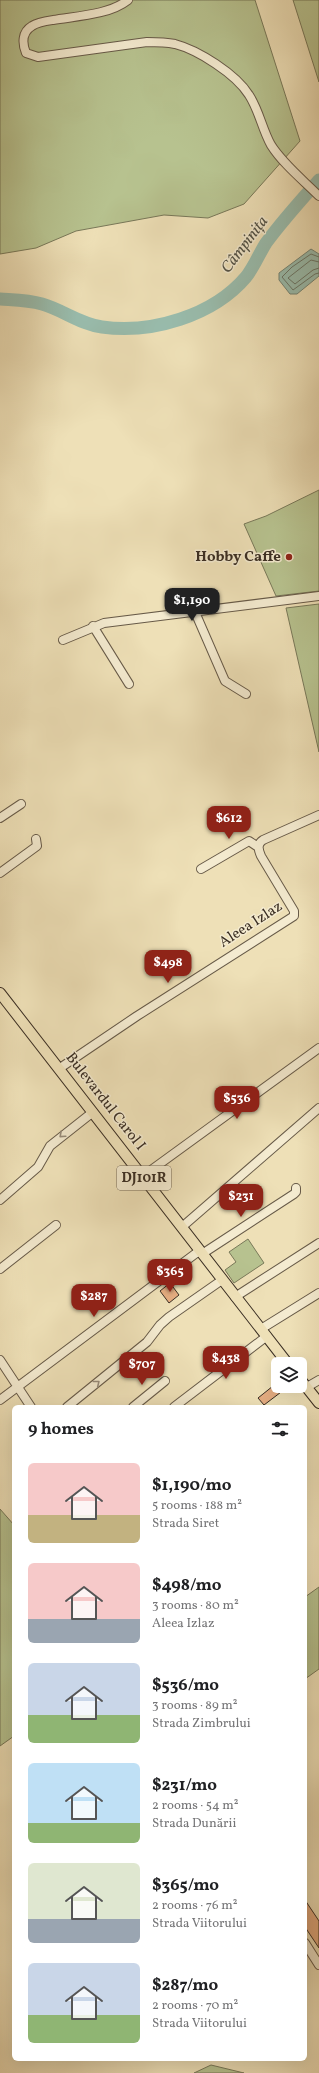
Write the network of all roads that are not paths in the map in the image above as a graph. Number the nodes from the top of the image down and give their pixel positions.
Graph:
1 (128, 0) edge
2 (319, 196) edge
3 (319, 596) edge
4 (195, 612) junction
5 (93, 626) junction
6 (63, 640) dead end
7 (129, 684) dead end
8 (246, 694) dead end
9 (21, 804) dead end
10 (319, 815) edge
11 (0, 818) edge
12 (36, 839) dead end
13 (258, 847) junction
14 (201, 869) dead end
15 (0, 873) edge
16 (0, 993) edge
17 (319, 1048) edge
18 (60, 1068) junction
19 (319, 1108) edge
20 (93, 1112) junction
21 (143, 1176) junction
22 (296, 1188) dead end
23 (0, 1200) edge
24 (56, 1225) dead end
25 (182, 1227) junction
26 (319, 1243) edge
27 (201, 1253) junction
28 (0, 1269) edge
29 (222, 1280) junction
30 (319, 1293) edge
31 (235, 1297) junction
32 (264, 1333) junction
33 (283, 1357) edge
34 (0, 1360) edge
35 (319, 1380) edge
36 (165, 1381) dead end
37 (307, 1386) edge
38 (19, 1387) junction
39 (307, 1388) edge
40 (0, 1400) edge
41 (319, 1403) edge
42 (30, 1405) edge
43 (68, 1405) edge
44 (135, 1405) edge
45 (176, 1405) edge
46 (307, 1946) edge
47 (319, 1965) edge

1 - 2 street
3 - 4 street
4 - 5 street
4 - 8 street
5 - 6 street
5 - 7 street
9 - 11 street
10 - 13 street
12 - 15 street
13 - 14 street
13 - 18 street, Aleea Izlaz
16 - 18 main road, Bulevardul Carol I / DJ101R
17 - 21 street
18 - 20 main road, Bulevardul Carol I / DJ101R
19 - 25 street
20 - 21 main road, Bulevardul Carol I / DJ101R
20 -> 23 street
21 - 25 main road, Bulevardul Carol I / DJ101R
22 - 27 street
24 - 28 street
25 - 27 main road, Bulevardul Carol I / DJ101R
26 - 31 street
27 - 29 main road, Bulevardul Carol I / DJ101R
27 - 38 street
29 - 31 main road, Bulevardul Carol I / DJ101R
43 -> 29 street
30 - 32 street
31 - 32 main road, Bulevardul Carol I / DJ101R
32 - 33 main road, Bulevardul Carol I / DJ101R
32 - 45 street
34 - 38 street
35 - 37 street
36 - 44 street
38 - 40 street
38 - 42 street
39 - 41 main road
46 - 47 street

